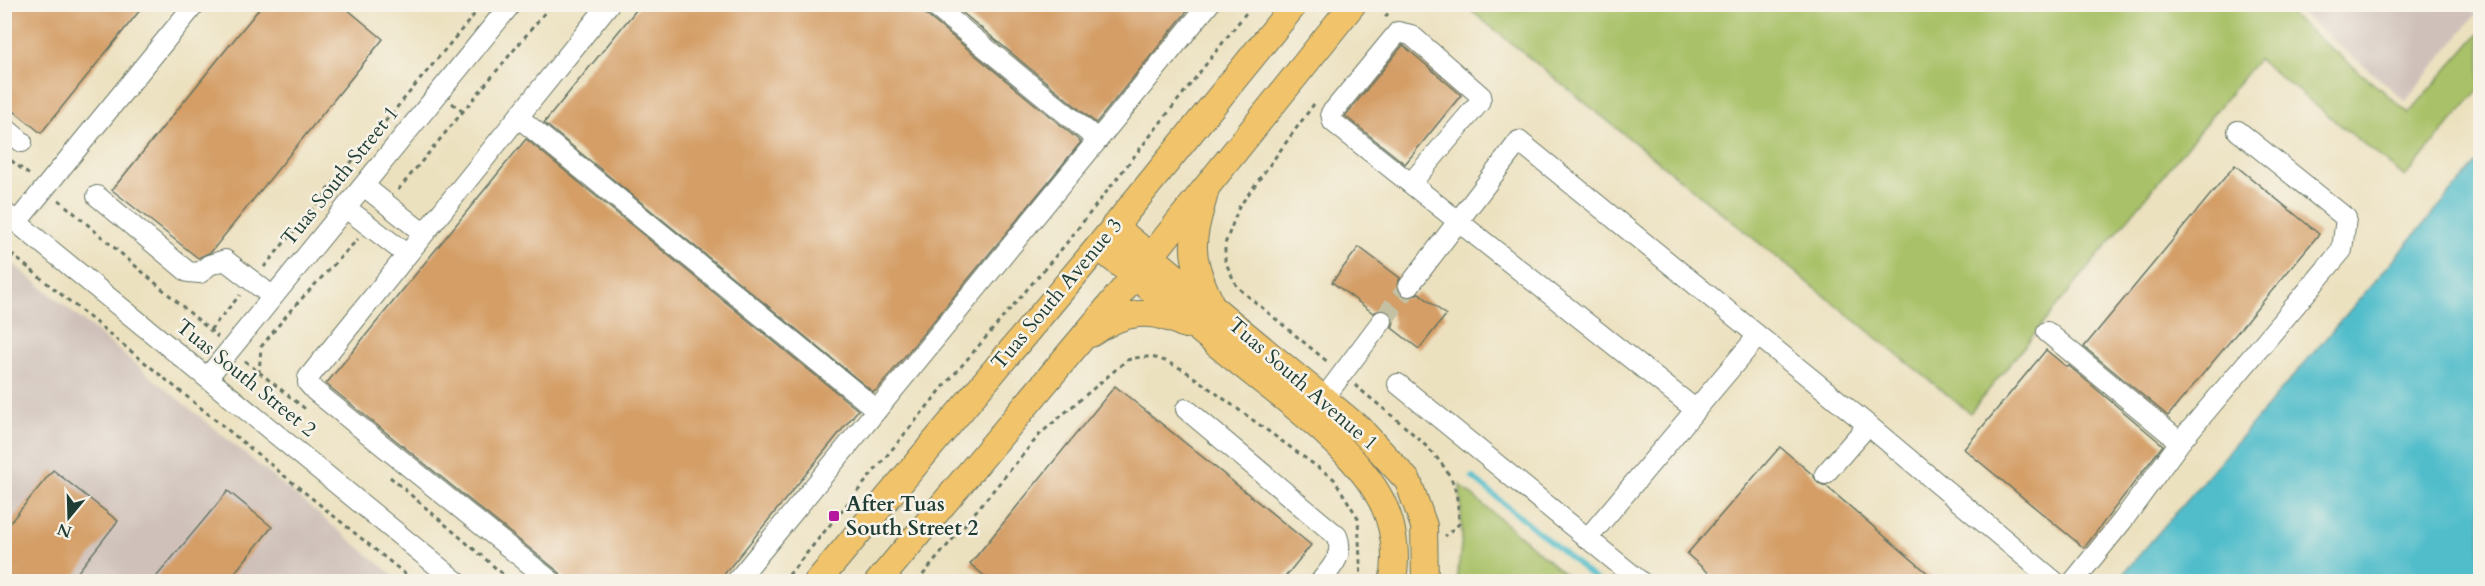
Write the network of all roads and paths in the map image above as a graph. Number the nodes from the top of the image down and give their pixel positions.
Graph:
1 (195, 4) edge
2 (483, 4) edge
3 (511, 4) edge
4 (552, 4) edge
5 (609, 4) edge
6 (932, 4) edge
7 (1209, 4) edge
8 (1253, 4) edge
9 (1295, 4) edge
10 (1353, 4) edge
11 (1396, 4) edge
12 (1380, 23) dead end
13 (1319, 96) dead end
14 (518, 117) junction
15 (4, 127) edge
16 (2238, 132) dead end
17 (1098, 140) junction
18 (22, 142) dead end
19 (4, 155) edge
20 (1208, 183) junction
21 (1411, 183) junction
22 (364, 186) junction
23 (45, 188) junction
24 (97, 196) dead end
25 (387, 204) junction
26 (346, 208) junction
27 (11, 217) edge
28 (1459, 220) junction
29 (369, 226) junction
30 (1114, 226) junction
31 (423, 233) junction
32 (1098, 247) junction
33 (4, 248) edge
34 (406, 254) junction
35 (1152, 255) junction
36 (1225, 261) dead end
37 (1134, 275) junction
38 (252, 281) junction
39 (1409, 286) tunnel mouth
40 (273, 297) junction
41 (1211, 304) junction
42 (1382, 321) tunnel mouth
43 (210, 330) junction
44 (2047, 332) dead end
45 (1206, 336) junction
46 (1757, 337) junction
47 (1075, 346) junction
48 (231, 348) junction
49 (259, 374) junction
50 (207, 378) junction
51 (1398, 384) dead end
52 (1324, 398) junction
53 (1186, 409) dead end
54 (877, 410) junction
55 (1696, 410) junction
56 (312, 414) dead end
57 (1868, 425) junction
58 (2180, 442) junction
59 (385, 473) dead end
60 (1825, 474) dead end
61 (1587, 539) junction
62 (415, 582) edge
63 (457, 582) edge
64 (512, 582) edge
65 (552, 582) edge
66 (736, 582) edge
67 (783, 582) edge
68 (817, 582) edge
69 (878, 582) edge
70 (917, 582) edge
71 (1320, 582) edge
72 (1361, 582) edge
73 (1392, 582) edge
74 (1425, 582) edge
75 (1641, 582) edge
76 (2055, 582) edge
77 (2073, 582) edge

1 - 23 street
2 - 38 path
3 - 22 street, Tuas South Street 1
4 - 25 path
5 - 14 street
6 - 17 street
7 - 17 street
8 - 67 path
9 - 30 main road, Tuas South Avenue 3
10 - 20 main road
11 - 12 path
13 - 36 path
14 - 31 street
14 - 54 street
15 - 18 street
16 - 58 street
17 - 54 street
19 - 23 path
20 - 35 main road
20 - 41 main road
21 - 21 street
21 - 28 street
22 - 25 street
22 - 26 street, Tuas South Street 1
23 - 27 street
23 - 43 path
24 - 38 street
25 - 31 street
26 - 29 street
26 - 40 street, Tuas South Street 1
27 - 50 street, Tuas South Street 2
28 - 39 street
28 - 46 street
28 - 55 street
29 - 34 street
29 - 49 path
30 - 32 main road, Tuas South Avenue 3
30 - 35 main road, Tuas South Avenue 1
31 - 34 street
32 - 37 main road, Tuas South Avenue 1
32 - 68 main road, Tuas South Avenue 3
33 - 62 path
34 - 65 street
35 - 37 main road
35 - 41 main road, Tuas South Avenue 1
37 - 45 main road, Tuas South Avenue 1
37 - 47 main road
38 - 40 street
38 - 43 path
40 - 48 street, Tuas South Street 1
41 - 52 main road, Tuas South Avenue 1
42 - 52 street
43 - 48 path
44 - 58 street
45 - 47 main road
45 - 73 main road, Tuas South Avenue 1
46 - 55 street
46 - 57 street
47 - 69 main road
48 - 49 path
48 - 50 street, Tuas South Street 1
49 - 56 path
50 - 63 street, Tuas South Street 2
51 - 61 street
52 - 74 main road, Tuas South Avenue 1
53 - 71 street
54 - 66 street
55 - 61 street
57 - 60 street
57 - 76 street
58 - 77 street
59 - 64 path
61 - 75 street
70 - 72 path

